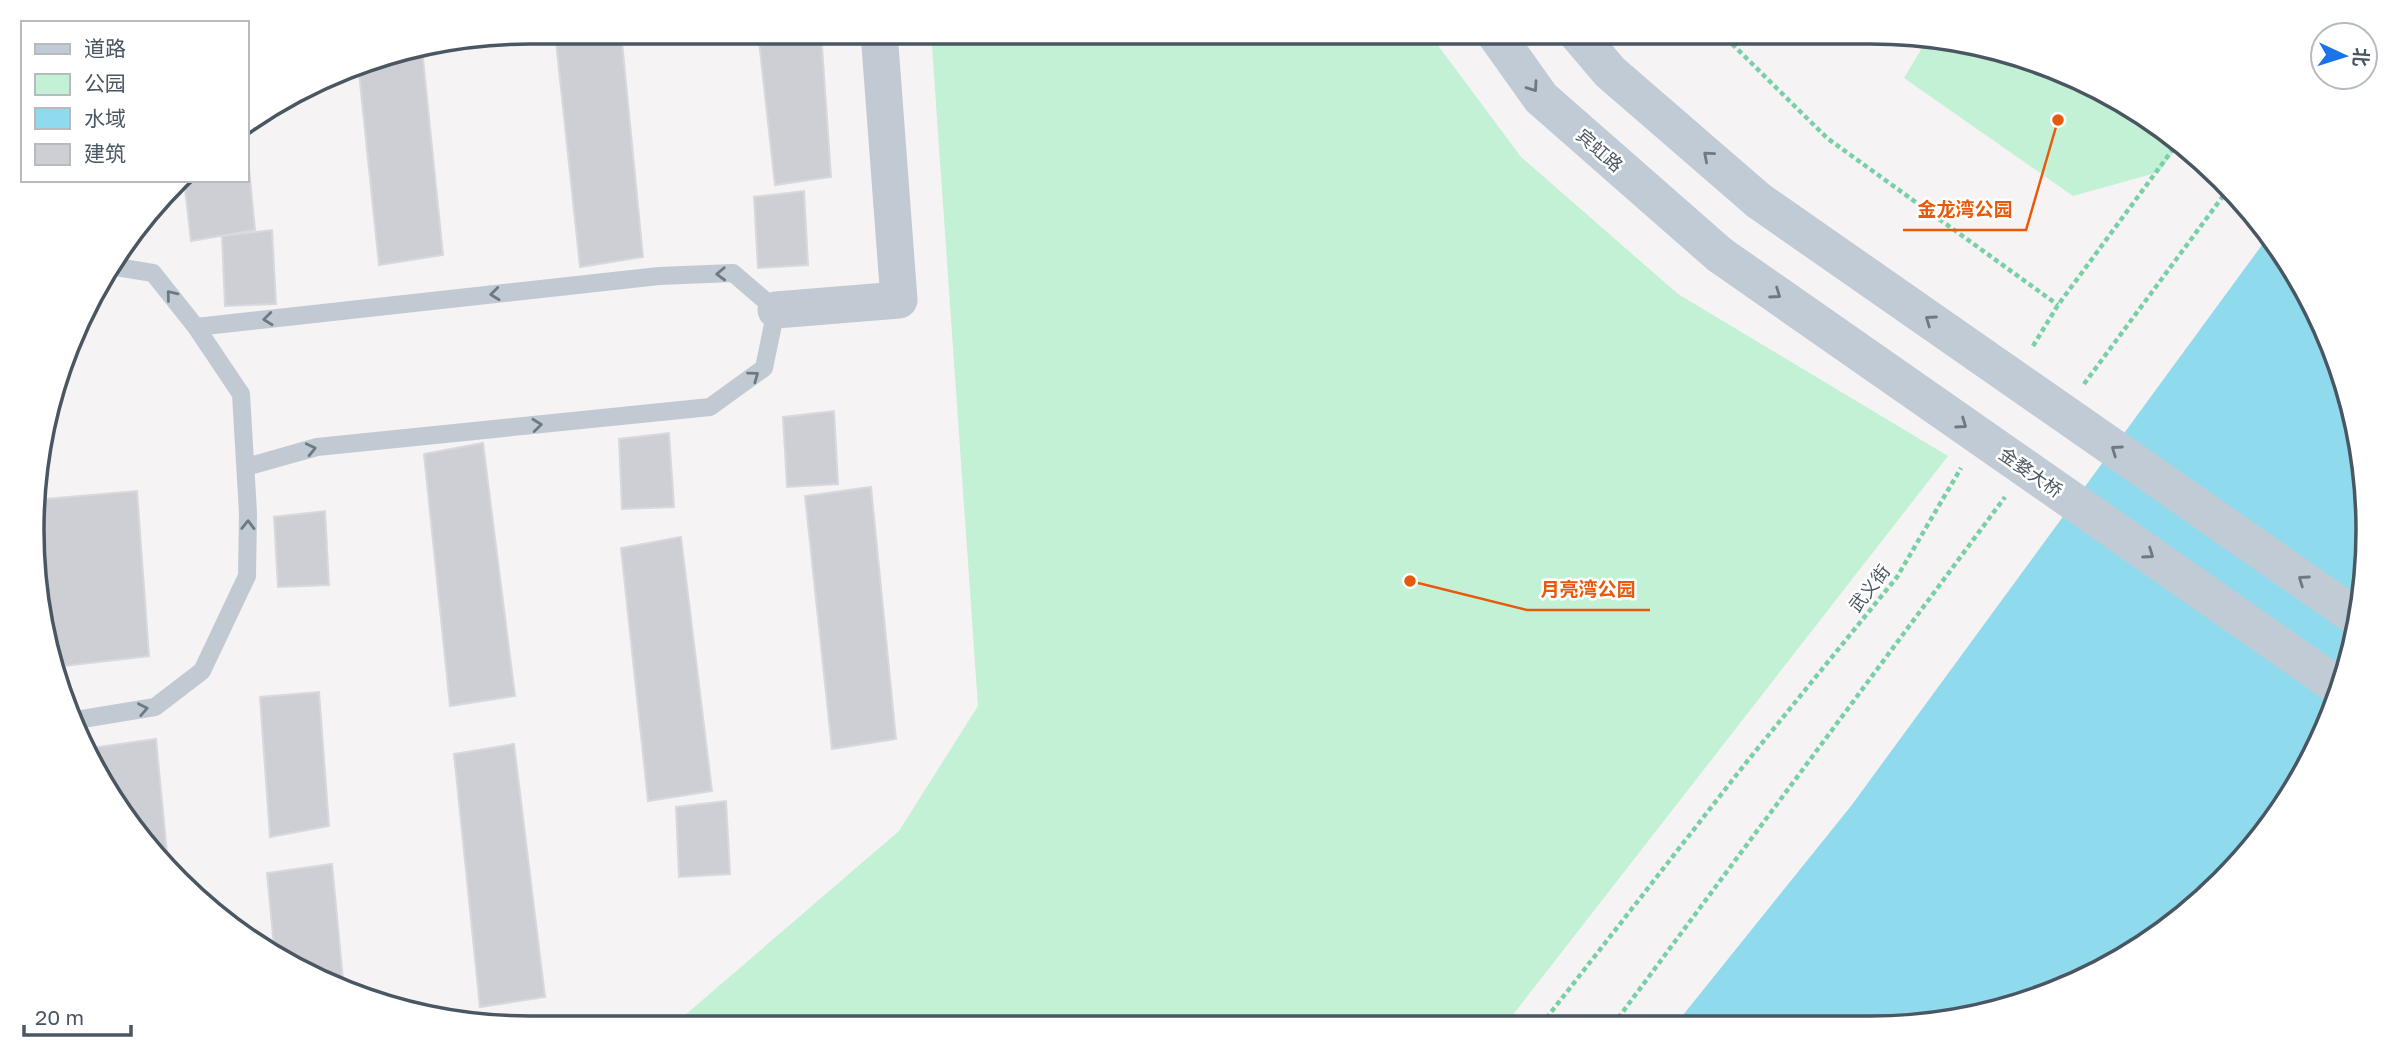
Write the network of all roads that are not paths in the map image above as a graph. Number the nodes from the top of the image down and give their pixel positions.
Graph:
1 (880, 44) edge
2 (1503, 44) edge
3 (1586, 44) edge
4 (1720, 255) joint
5 (121, 268) edge
6 (776, 310) junction
7 (196, 327) junction
8 (246, 467) junction
9 (2349, 614) edge
10 (2331, 682) edge
11 (82, 719) edge

1 - 6 street
2 -> 4 main road, 宾虹路
9 -> 3 main road, bridge
4 -> 10 main road, 金婺大桥, bridge
7 -> 5 lane
6 -> 7 lane
8 -> 6 lane
7 - 8 lane
11 -> 8 lane

